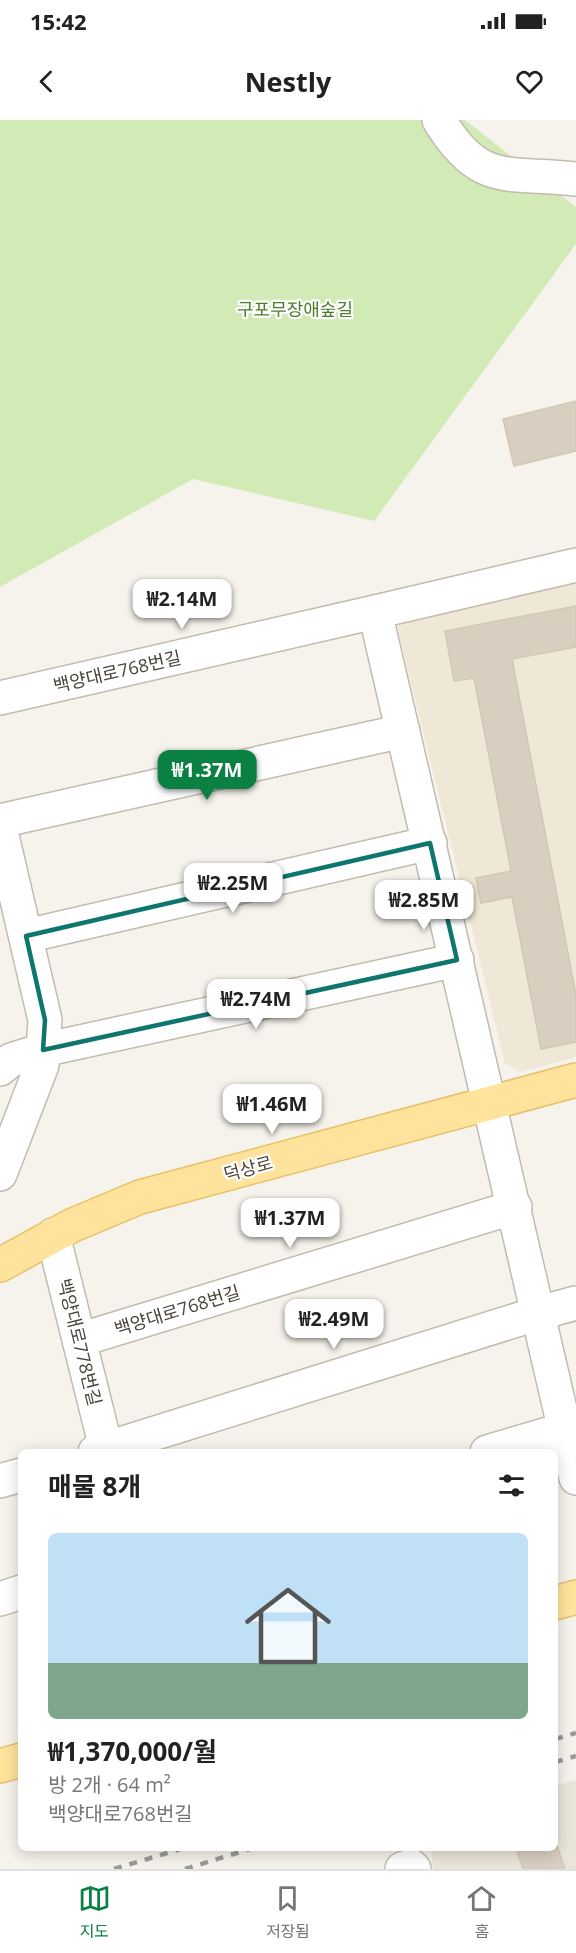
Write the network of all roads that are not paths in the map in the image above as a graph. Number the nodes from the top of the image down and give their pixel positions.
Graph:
1 (439, 120) edge
2 (576, 179) edge
3 (576, 565) edge
4 (375, 612) junction
5 (0, 698) edge
6 (404, 731) junction
7 (0, 821) edge
8 (0, 827) edge
9 (430, 843) junction
10 (26, 936) junction
11 (457, 960) junction
12 (43, 1050) junction
13 (0, 1069) edge
14 (576, 1080) edge
15 (491, 1102) junction
16 (0, 1174) edge
17 (515, 1207) junction
18 (53, 1235) junction
19 (0, 1265) edge
20 (576, 1304) edge
21 (539, 1313) junction
22 (79, 1340) junction
23 (565, 1429) junction
24 (102, 1449) edge
25 (108, 1449) edge
26 (497, 1449) edge
27 (18, 1476) edge
28 (576, 1478) edge
29 (0, 1481) edge
30 (18, 1593) edge
31 (576, 1597) edge
32 (0, 1599) edge
33 (558, 1602) edge
34 (18, 1761) edge
35 (0, 1766) edge

1 - 2 street
3 - 4 street, 백양대로768번길
4 - 5 street, 백양대로768번길
4 - 6 street
6 - 7 street
6 - 9 street
8 - 10 street
9 - 10 street
9 - 11 street
10 - 12 street
11 - 12 street
11 - 15 street
12 - 13 street
12 - 16 street
14 - 15 main road, 덕상로
15 - 17 street
15 - 18 main road, 덕상로
17 - 21 street
17 - 22 street, 백양대로768번길
18 - 19 main road, 덕상로
18 - 22 street, 백양대로778번길
20 - 21 street
21 - 23 street
21 - 25 street
22 - 24 street, 백양대로778번길
23 - 26 street
23 - 28 street
27 - 29 street
30 - 32 street
31 - 33 main road
34 - 35 main road

